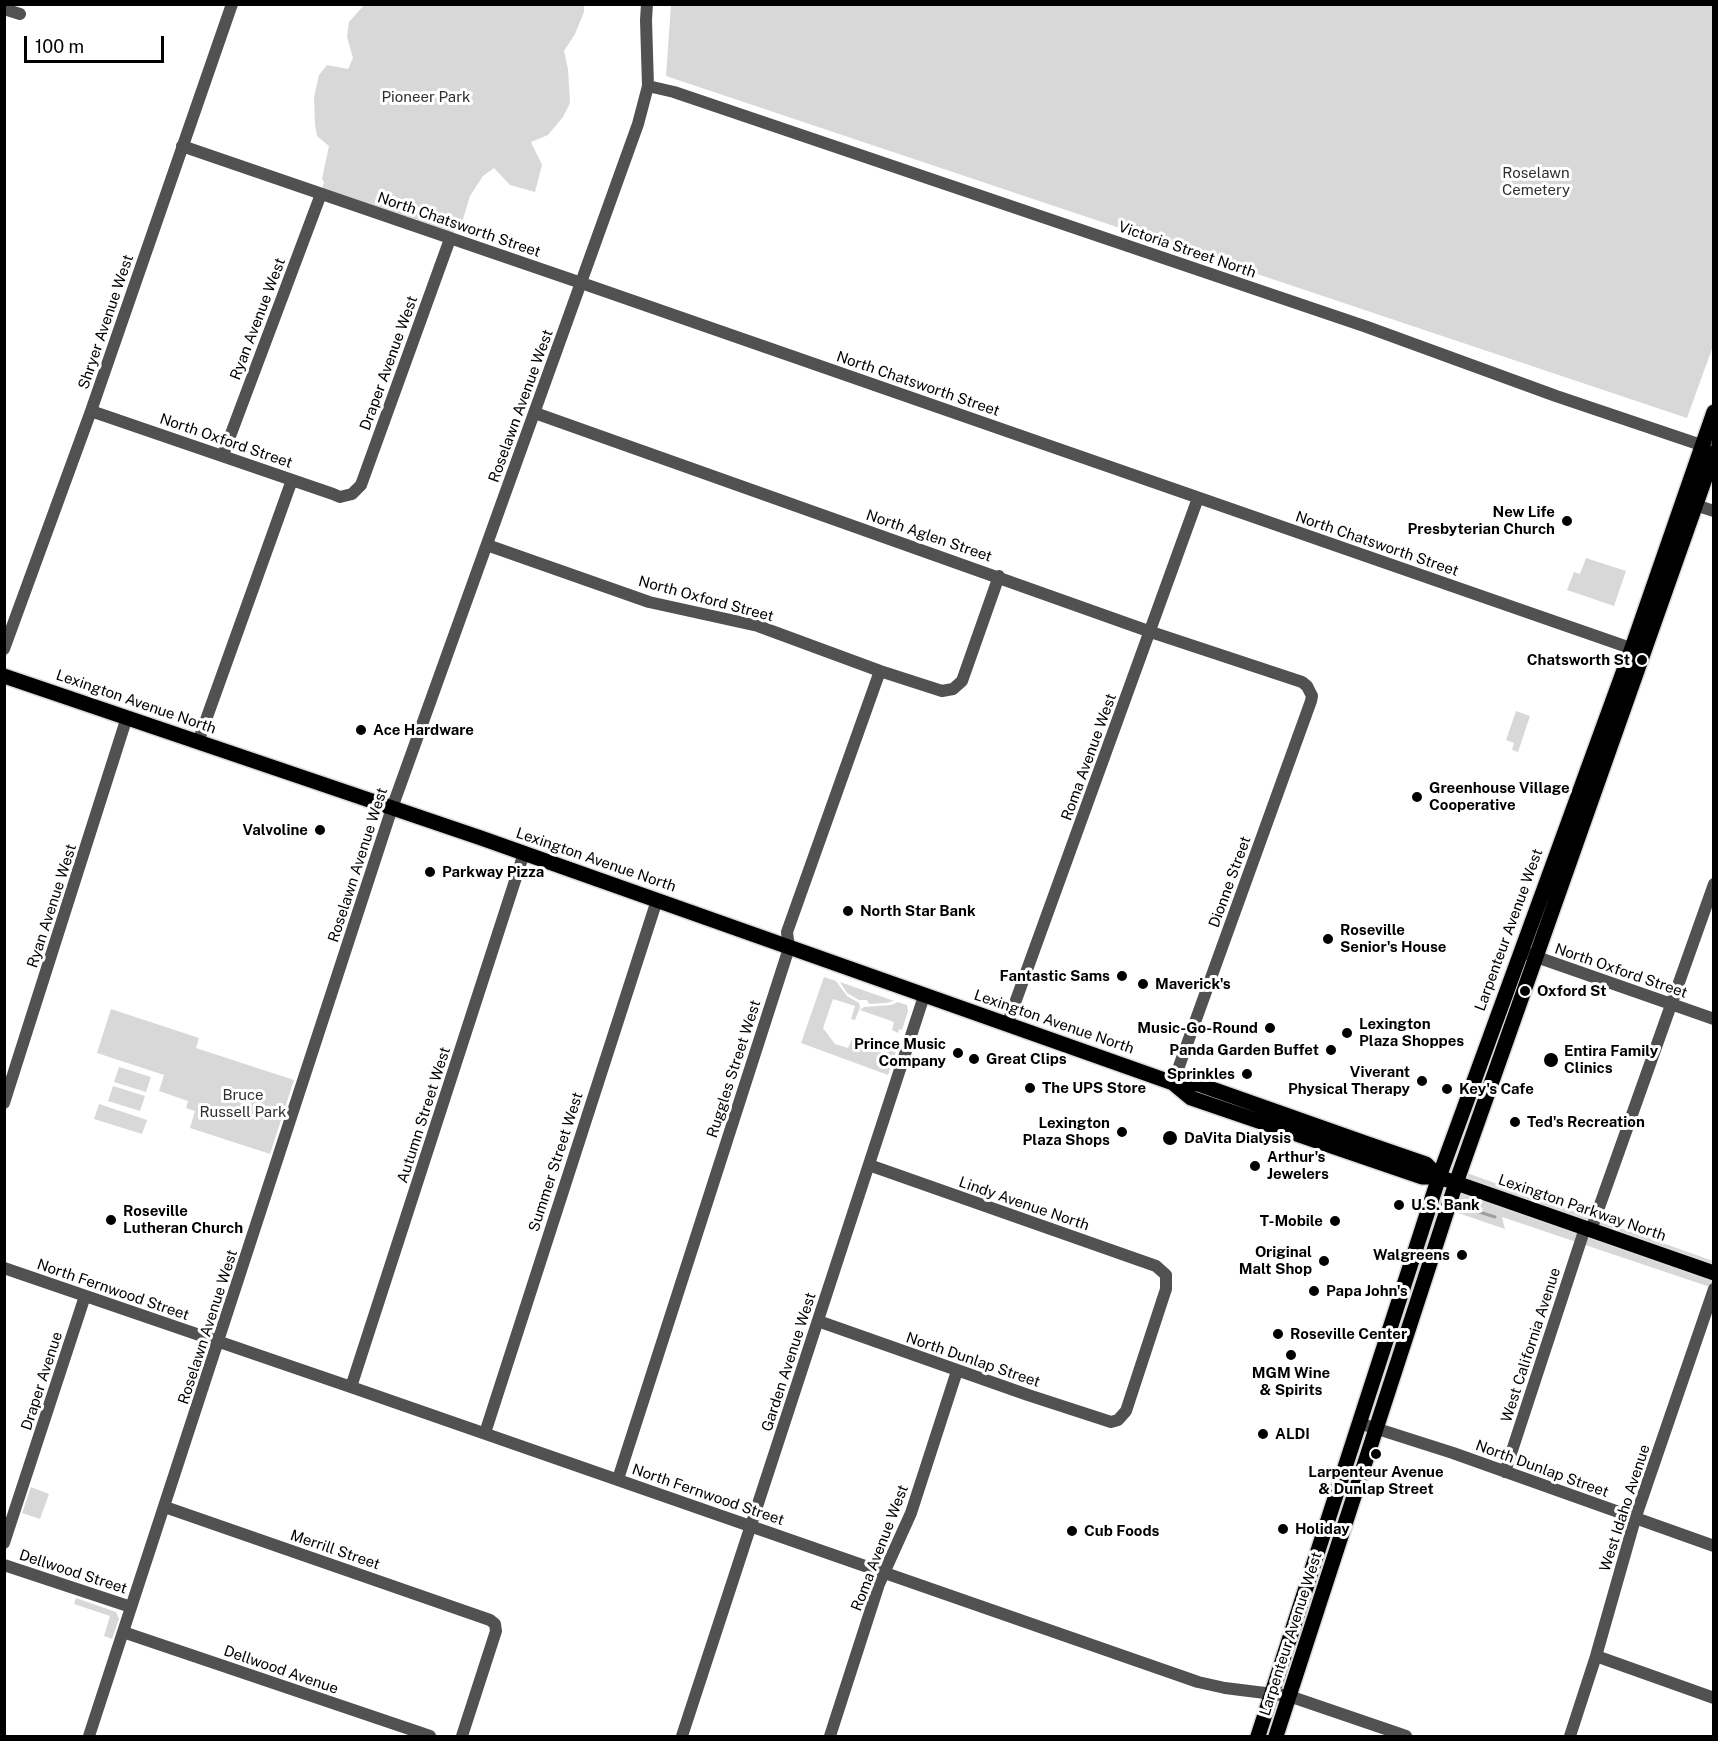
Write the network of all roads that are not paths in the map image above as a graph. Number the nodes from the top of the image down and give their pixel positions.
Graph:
1 (232, 4) edge
2 (647, 4) edge
3 (4, 9) edge
4 (20, 14) dead end
5 (648, 86) junction
6 (182, 146) junction
7 (321, 194) junction
8 (450, 239) junction
9 (581, 283) junction
10 (91, 411) junction
11 (535, 412) junction
12 (1713, 412) edge
13 (1710, 450) edge
14 (223, 455) junction
15 (292, 480) junction
16 (352, 494) joint
17 (1198, 498) junction
18 (1695, 505) junction
19 (1713, 511) edge
20 (487, 544) junction
21 (999, 576) junction
22 (1151, 632) junction
23 (4, 649) edge
24 (1637, 650) junction
25 (880, 671) junction
26 (4, 676) edge
27 (1310, 691) joint
28 (127, 717) junction
29 (198, 742) junction
30 (392, 808) junction
31 (524, 853) junction
32 (1713, 884) edge
33 (657, 900) junction
34 (789, 948) junction
35 (1520, 951) junction
36 (1537, 957) junction
37 (924, 996) junction
38 (1671, 1004) junction
39 (1713, 1019) edge
40 (1007, 1025) junction
41 (1173, 1083) junction
42 (4, 1103) edge
43 (869, 1165) junction
44 (1439, 1177) junction
45 (1456, 1183) junction
46 (1588, 1229) junction
47 (4, 1268) edge
48 (1713, 1273) edge
49 (1713, 1289) edge
50 (85, 1296) junction
51 (818, 1321) junction
52 (219, 1342) junction
53 (957, 1371) junction
54 (351, 1387) junction
55 (1118, 1420) joint
56 (1359, 1423) junction
57 (1376, 1428) junction
58 (485, 1433) junction
59 (1505, 1472) junction
60 (618, 1479) junction
61 (165, 1507) junction
62 (1635, 1519) junction
63 (751, 1525) junction
64 (4, 1543) edge
65 (1713, 1546) edge
66 (4, 1565) edge
67 (884, 1572) junction
68 (131, 1607) junction
69 (123, 1632) junction
70 (1596, 1656) junction
71 (1272, 1694) junction
72 (1289, 1696) junction
73 (1713, 1698) edge
74 (89, 1737) edge
75 (430, 1737) edge
76 (462, 1737) edge
77 (682, 1737) edge
78 (830, 1737) edge
79 (1258, 1737) edge
80 (1276, 1737) edge
81 (1406, 1737) edge
82 (1570, 1737) edge

1 - 6 street, Shryer Avenue West
2 - 5 street, Roselawn Avenue West
3 - 4 street
5 - 9 street, Roselawn Avenue West
5 - 13 street, Victoria Street North
6 - 7 street, North Chatsworth Street
6 - 10 street, Shryer Avenue West
7 - 8 street, North Chatsworth Street
7 - 14 street, Ryan Avenue West
8 - 9 street, North Chatsworth Street
8 - 16 street, Draper Avenue West
9 - 11 street, Roselawn Avenue West
9 - 17 street, North Chatsworth Street
10 - 14 street, North Oxford Street
10 - 23 street, Shryer Avenue West
11 - 20 street, Roselawn Avenue West
11 - 21 street, North Aglen Street
12 - 13 main road, Larpenteur Avenue West
13 - 18 main road, Larpenteur Avenue West
13 - 24 main road, Larpenteur Avenue West
14 - 15 street, North Oxford Street
15 - 16 street, North Oxford Street
15 - 29 street
17 - 22 street, Roma Avenue West
17 - 24 street, North Chatsworth Street
18 - 19 street
18 - 24 main road, Larpenteur Avenue West
20 - 25 street, North Oxford Street
20 - 30 street, Roselawn Avenue West
21 - 22 street, North Aglen Street
21 - 25 street, North Oxford Street
22 - 27 street, North Aglen Street
22 - 40 street, Roma Avenue West
24 - 35 main road, Larpenteur Avenue West
24 - 36 main road, Larpenteur Avenue West
25 - 34 street, Ruggles Street West
26 - 28 main road, Lexington Avenue North
27 - 41 street, Dionne Street
28 - 29 main road, Lexington Avenue North
28 - 42 street, Ryan Avenue West
29 - 30 main road, Lexington Avenue North
30 - 31 main road, Lexington Avenue North
30 - 52 street, Roselawn Avenue West
31 - 33 main road, Lexington Avenue North
31 - 54 street, Autumn Street West
32 - 38 street, West California Avenue
33 - 34 main road, Lexington Avenue North
33 - 58 street, Summer Street West
34 - 37 main road, Lexington Avenue North
34 - 60 street, Ruggles Street West
35 - 36 street, North Oxford Street
35 - 44 main road, Larpenteur Avenue West
36 - 38 street, North Oxford Street
36 - 45 main road, Larpenteur Avenue West
37 - 40 main road, Lexington Avenue North
37 - 43 street, Garden Avenue West
38 - 39 street, North Oxford Street
38 - 46 street, West California Avenue
40 - 41 main road, Lexington Avenue North
41 - 44 main road, Lexington Avenue North
43 - 51 street, Garden Avenue West
43 - 55 street, Lindy Avenue North
44 - 45 main road, Lexington Parkway North
44 - 56 main road, Larpenteur Avenue West
45 - 46 main road, Lexington Parkway North
45 - 57 main road, Larpenteur Avenue West
46 - 48 main road, Lexington Parkway North
46 - 59 street, West California Avenue
47 - 50 street, North Fernwood Street
49 - 62 street, West Idaho Avenue
50 - 52 street, North Fernwood Street
50 - 64 street, Draper Avenue
51 - 53 street, North Dunlap Street
51 - 63 street, Garden Avenue West
52 - 54 street, North Fernwood Street
52 - 61 street, Roselawn Avenue West
53 - 55 street, North Dunlap Street
53 - 67 street, Roma Avenue West
54 - 58 street, North Fernwood Street
56 - 57 street, North Dunlap Street
56 - 71 main road, Larpenteur Avenue West
57 - 59 street, North Dunlap Street
57 - 72 main road, Larpenteur Avenue West
58 - 60 street, North Fernwood Street
59 - 62 street, North Dunlap Street
60 - 63 street, North Fernwood Street
61 - 68 street, Roselawn Avenue West
61 - 76 street, Merrill Street
62 - 65 street, North Dunlap Street
62 - 70 street, West Idaho Avenue
63 - 67 street, North Fernwood Street
63 - 77 street, Garden Avenue West
66 - 68 street, Dellwood Street
67 - 71 street, North Fernwood Street
67 - 78 street, Roma Avenue West
68 - 69 street, Roselawn Avenue West
69 - 74 street, Roselawn Avenue West
69 - 75 street, Dellwood Avenue
70 - 73 street
70 - 82 street, West Idaho Avenue
71 - 72 street, North Fernwood Street
71 - 79 main road, Larpenteur Avenue West
72 - 80 main road, Larpenteur Avenue West
72 - 81 street, North Fernwood Street

